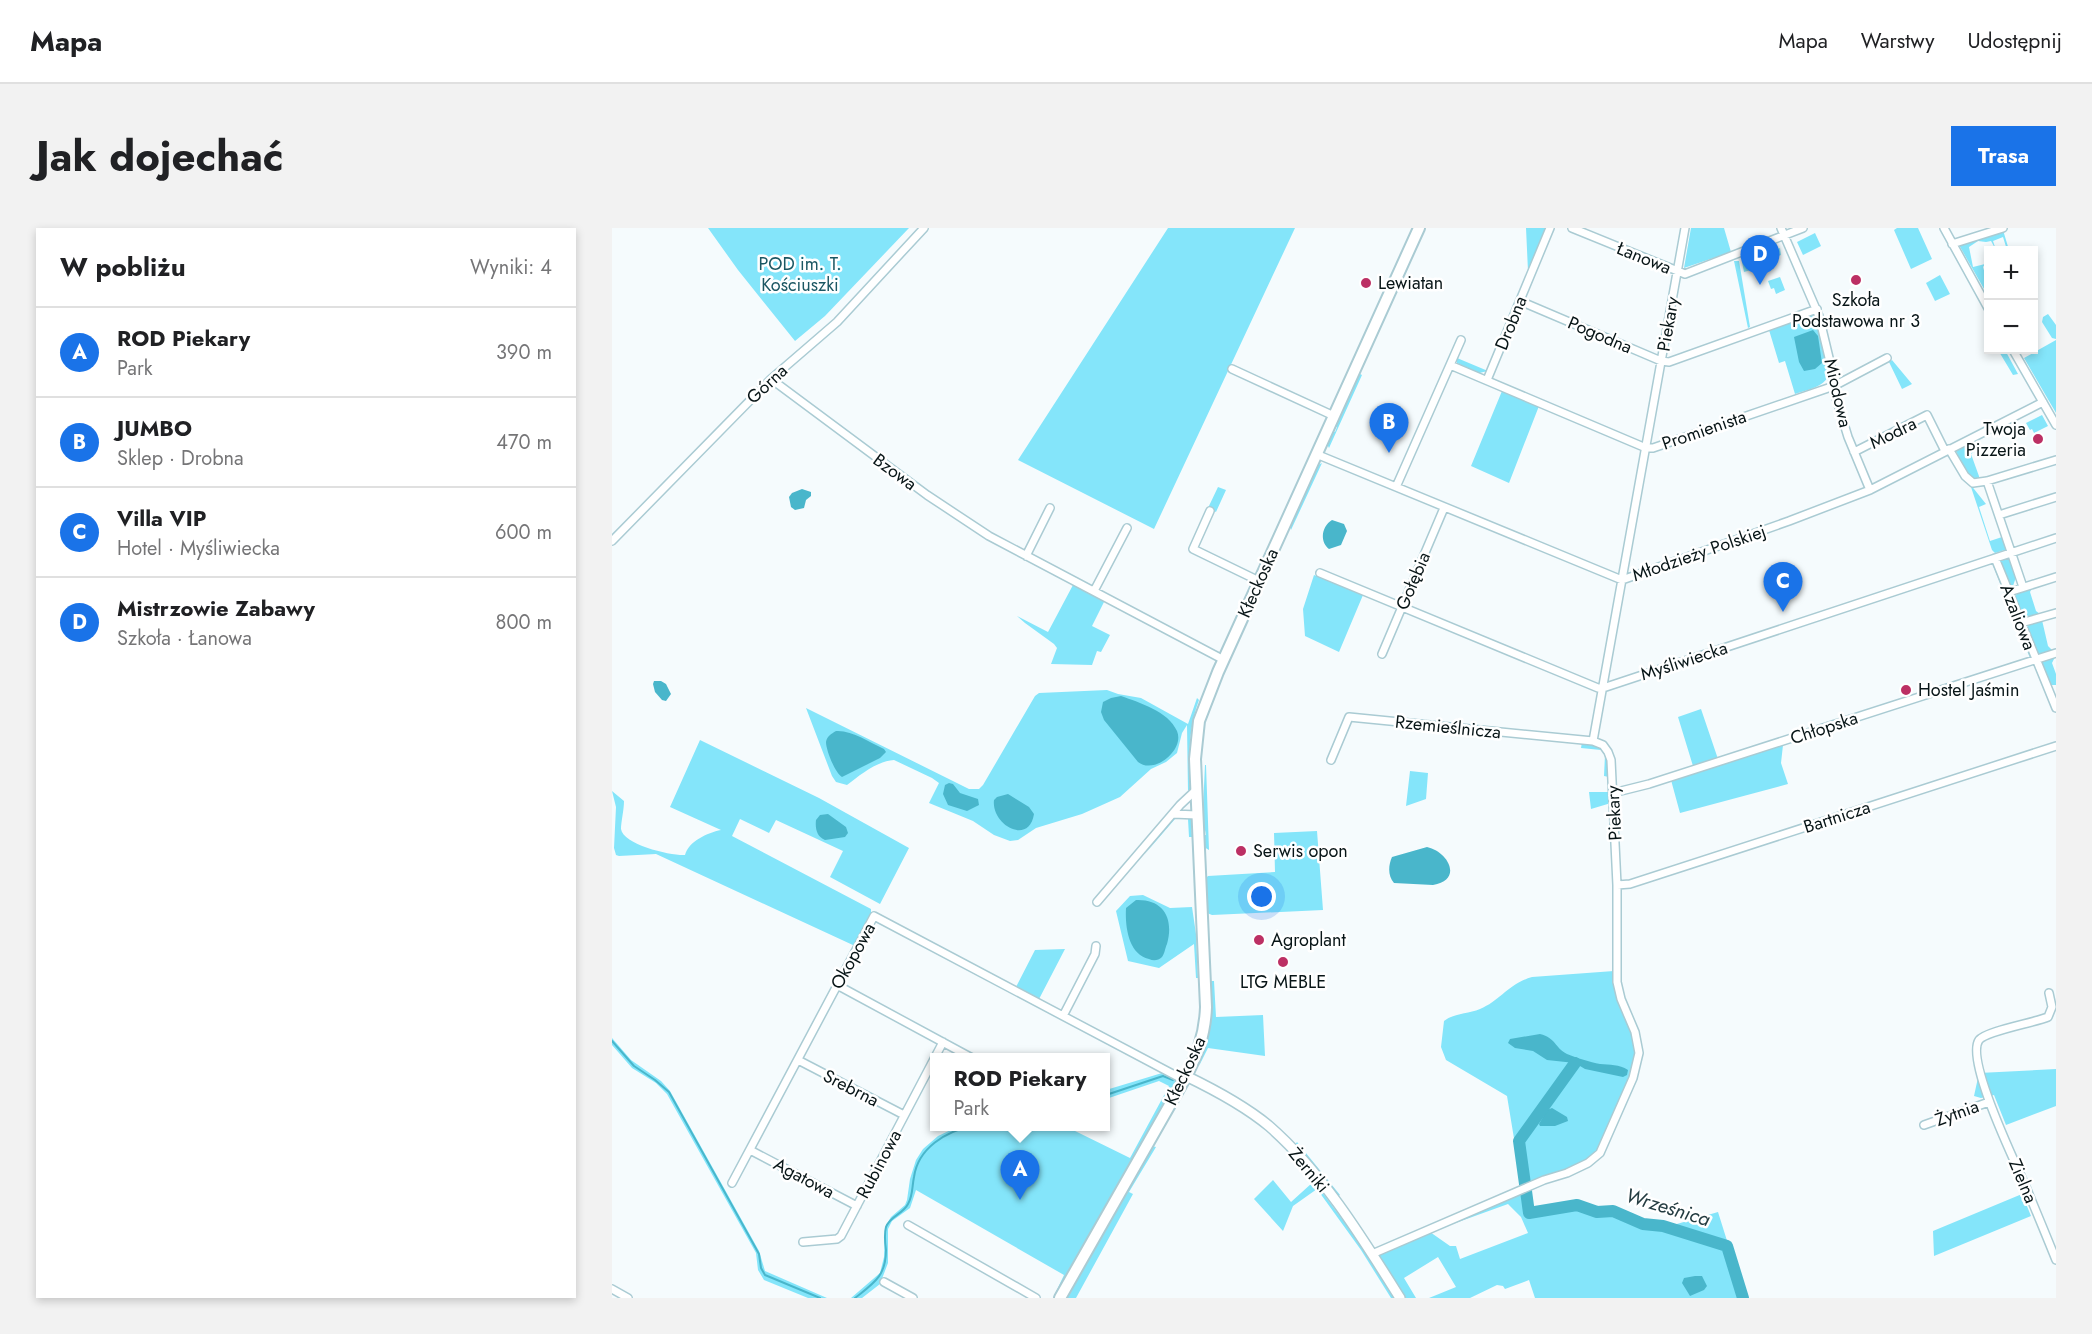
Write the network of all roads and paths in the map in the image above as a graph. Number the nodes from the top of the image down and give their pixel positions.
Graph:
1 (924, 228) edge
2 (1419, 228) edge
3 (1550, 228) edge
4 (1572, 228) edge
5 (1685, 228) edge
6 (1781, 228) edge
7 (1803, 228) edge
8 (1944, 228) edge
9 (2003, 228) edge
10 (1785, 237) junction
11 (1952, 244) junction
12 (1677, 272) junction
13 (1984, 300) edge
14 (1520, 301) junction
15 (1817, 309) junction
16 (1461, 340) dead end
17 (2015, 354) edge
18 (1887, 358) dead end
19 (1661, 361) junction
20 (1450, 365) junction
21 (1232, 369) dead end
22 (771, 379) junction
23 (1487, 380) junction
24 (1834, 386) junction
25 (2043, 402) junction
26 (1334, 416) junction
27 (2056, 425) edge
28 (1646, 448) junction
29 (1947, 450) junction
30 (1854, 452) junction
31 (1316, 454) junction
32 (2056, 460) edge
33 (1987, 481) junction
34 (1396, 488) junction
35 (1870, 490) junction
36 (2056, 497) edge
37 (1050, 508) dead end
38 (1444, 508) junction
39 (1210, 511) dead end
40 (1999, 515) junction
41 (1127, 528) dead end
42 (2056, 538) edge
43 (612, 541) edge
44 (2012, 552) junction
45 (1026, 556) junction
46 (1995, 558) junction
47 (1320, 573) dead end
48 (2056, 577) edge
49 (1622, 580) junction
50 (1259, 581) junction
51 (2023, 587) junction
52 (1094, 591) junction
53 (2009, 592) junction
54 (1402, 607) junction
55 (2056, 613) edge
56 (2021, 623) junction
57 (2056, 653) edge
58 (1382, 654) dead end
59 (1224, 660) junction
60 (2035, 660) junction
61 (1603, 688) junction
62 (2053, 691) edge
63 (2056, 708) edge
64 (1593, 741) junction
65 (2056, 746) edge
66 (1331, 760) dead end
67 (1196, 790) junction
68 (1613, 793) junction
69 (1173, 814) junction
70 (1197, 815) junction
71 (1617, 885) junction
72 (1096, 902) dead end
73 (1096, 946) dead end
74 (837, 985) junction
75 (2049, 993) dead end
76 (1063, 1016) junction
77 (943, 1042) junction
78 (937, 1053) edge
79 (963, 1053) edge
80 (798, 1060) junction
81 (930, 1066) edge
82 (1185, 1078) junction
83 (1989, 1102) junction
84 (904, 1115) junction
85 (1924, 1125) dead end
86 (750, 1150) junction
87 (732, 1183) dead end
88 (857, 1206) junction
89 (908, 1225) dead end
90 (803, 1242) dead end
91 (1372, 1254) junction
92 (2056, 1260) edge
93 (884, 1281) dead end
94 (612, 1289) edge
95 (628, 1298) edge
96 (913, 1298) edge
97 (1036, 1298) edge
98 (1060, 1298) edge
99 (1400, 1298) edge

1 - 22 street, Górna
2 - 26 main road, Kłeckoska
3 - 14 street, Drobna
4 - 12 street, Łanowa
5 - 12 street, Piekary
6 - 10 street, Miodowa
7 - 10 street, Łanowa
8 - 11 street
9 - 11 street
10 - 12 street, Łanowa
10 - 15 street, Miodowa
11 - 13 street
12 - 19 street, Piekary
14 - 19 street, Pogodna
14 - 23 street, Drobna
15 - 19 street
15 - 24 street, Miodowa
16 - 20 street
17 - 25 street
18 - 24 street, Promienista
19 - 28 street, Piekary
20 - 23 street
20 - 34 street
21 - 26 street
22 - 43 street, Górna
22 - 45 street, Bzowa
23 - 28 street, Promienista
24 - 28 street, Promienista
24 - 30 street, Miodowa
25 - 27 street
25 - 29 street, Młodzieży Polskiej
26 - 31 main road, Kłeckoska
28 - 49 street, Piekary
29 - 30 street, Modra
29 - 33 street
29 - 35 street, Młodzieży Polskiej
30 - 35 street, Miodowa
31 - 34 street, Młodzieży Polskiej
31 - 50 main road, Kłeckoska
32 - 33 street
33 - 40 street, Azaliowa
34 - 38 street, Młodzieży Polskiej
35 - 49 street, Młodzieży Polskiej
36 - 40 street
37 - 45 street
38 - 49 street, Młodzieży Polskiej
38 - 54 street, Gołębia
39 - 50 street
40 - 44 street, Azaliowa
41 - 52 street
42 - 44 street, Myśliwiecka
44 - 46 street, Myśliwiecka
44 - 51 street, Azaliowa
45 - 52 street, Bzowa
46 - 53 street, Azaliowa
46 - 61 street, Myśliwiecka
47 - 54 street
48 - 51 street
49 - 61 street, Piekary
50 - 59 main road, Kłeckoska
51 - 53 street
52 - 59 street, Bzowa
53 - 56 street, Azaliowa
54 - 58 street, Gołębia
54 - 61 street
55 - 56 street
56 - 60 street, Azaliowa
57 - 60 street, Chłopska
59 - 67 main road, Kłeckoska
60 - 62 street, Azaliowa
60 - 68 street, Chłopska
61 - 64 street, Piekary
62 - 63 street, Azaliowa
64 - 66 street, Rzemieślnicza
64 - 68 street, Piekary
65 - 71 street, Bartnicza
67 - 69 street
67 - 70 main road, Kłeckoska
68 - 71 street, Piekary
69 - 70 street
69 - 72 street
70 - 82 main road, Kłeckoska
71 - 91 street, Piekary
73 - 76 street
74 - 76 street, Okopowa
74 - 77 street
74 - 80 street, Okopowa
75 - 83 street, Zielna
76 - 82 street, Okopowa
77 - 78 street, Rubinowa
77 - 79 street
80 - 84 street, Srebrna
80 - 86 street, Okopowa
81 - 84 street, Rubinowa
82 - 91 street, Żerniki
82 - 98 main road, Kłeckoska
83 - 85 street, Żytnia
83 - 92 street, Zielna
84 - 88 street, Rubinowa
86 - 87 street, Okopowa
86 - 88 street, Agatowa
88 - 90 street, Rubinowa
89 - 97 street
91 - 99 street, Żerniki
93 - 96 street
94 - 95 street

